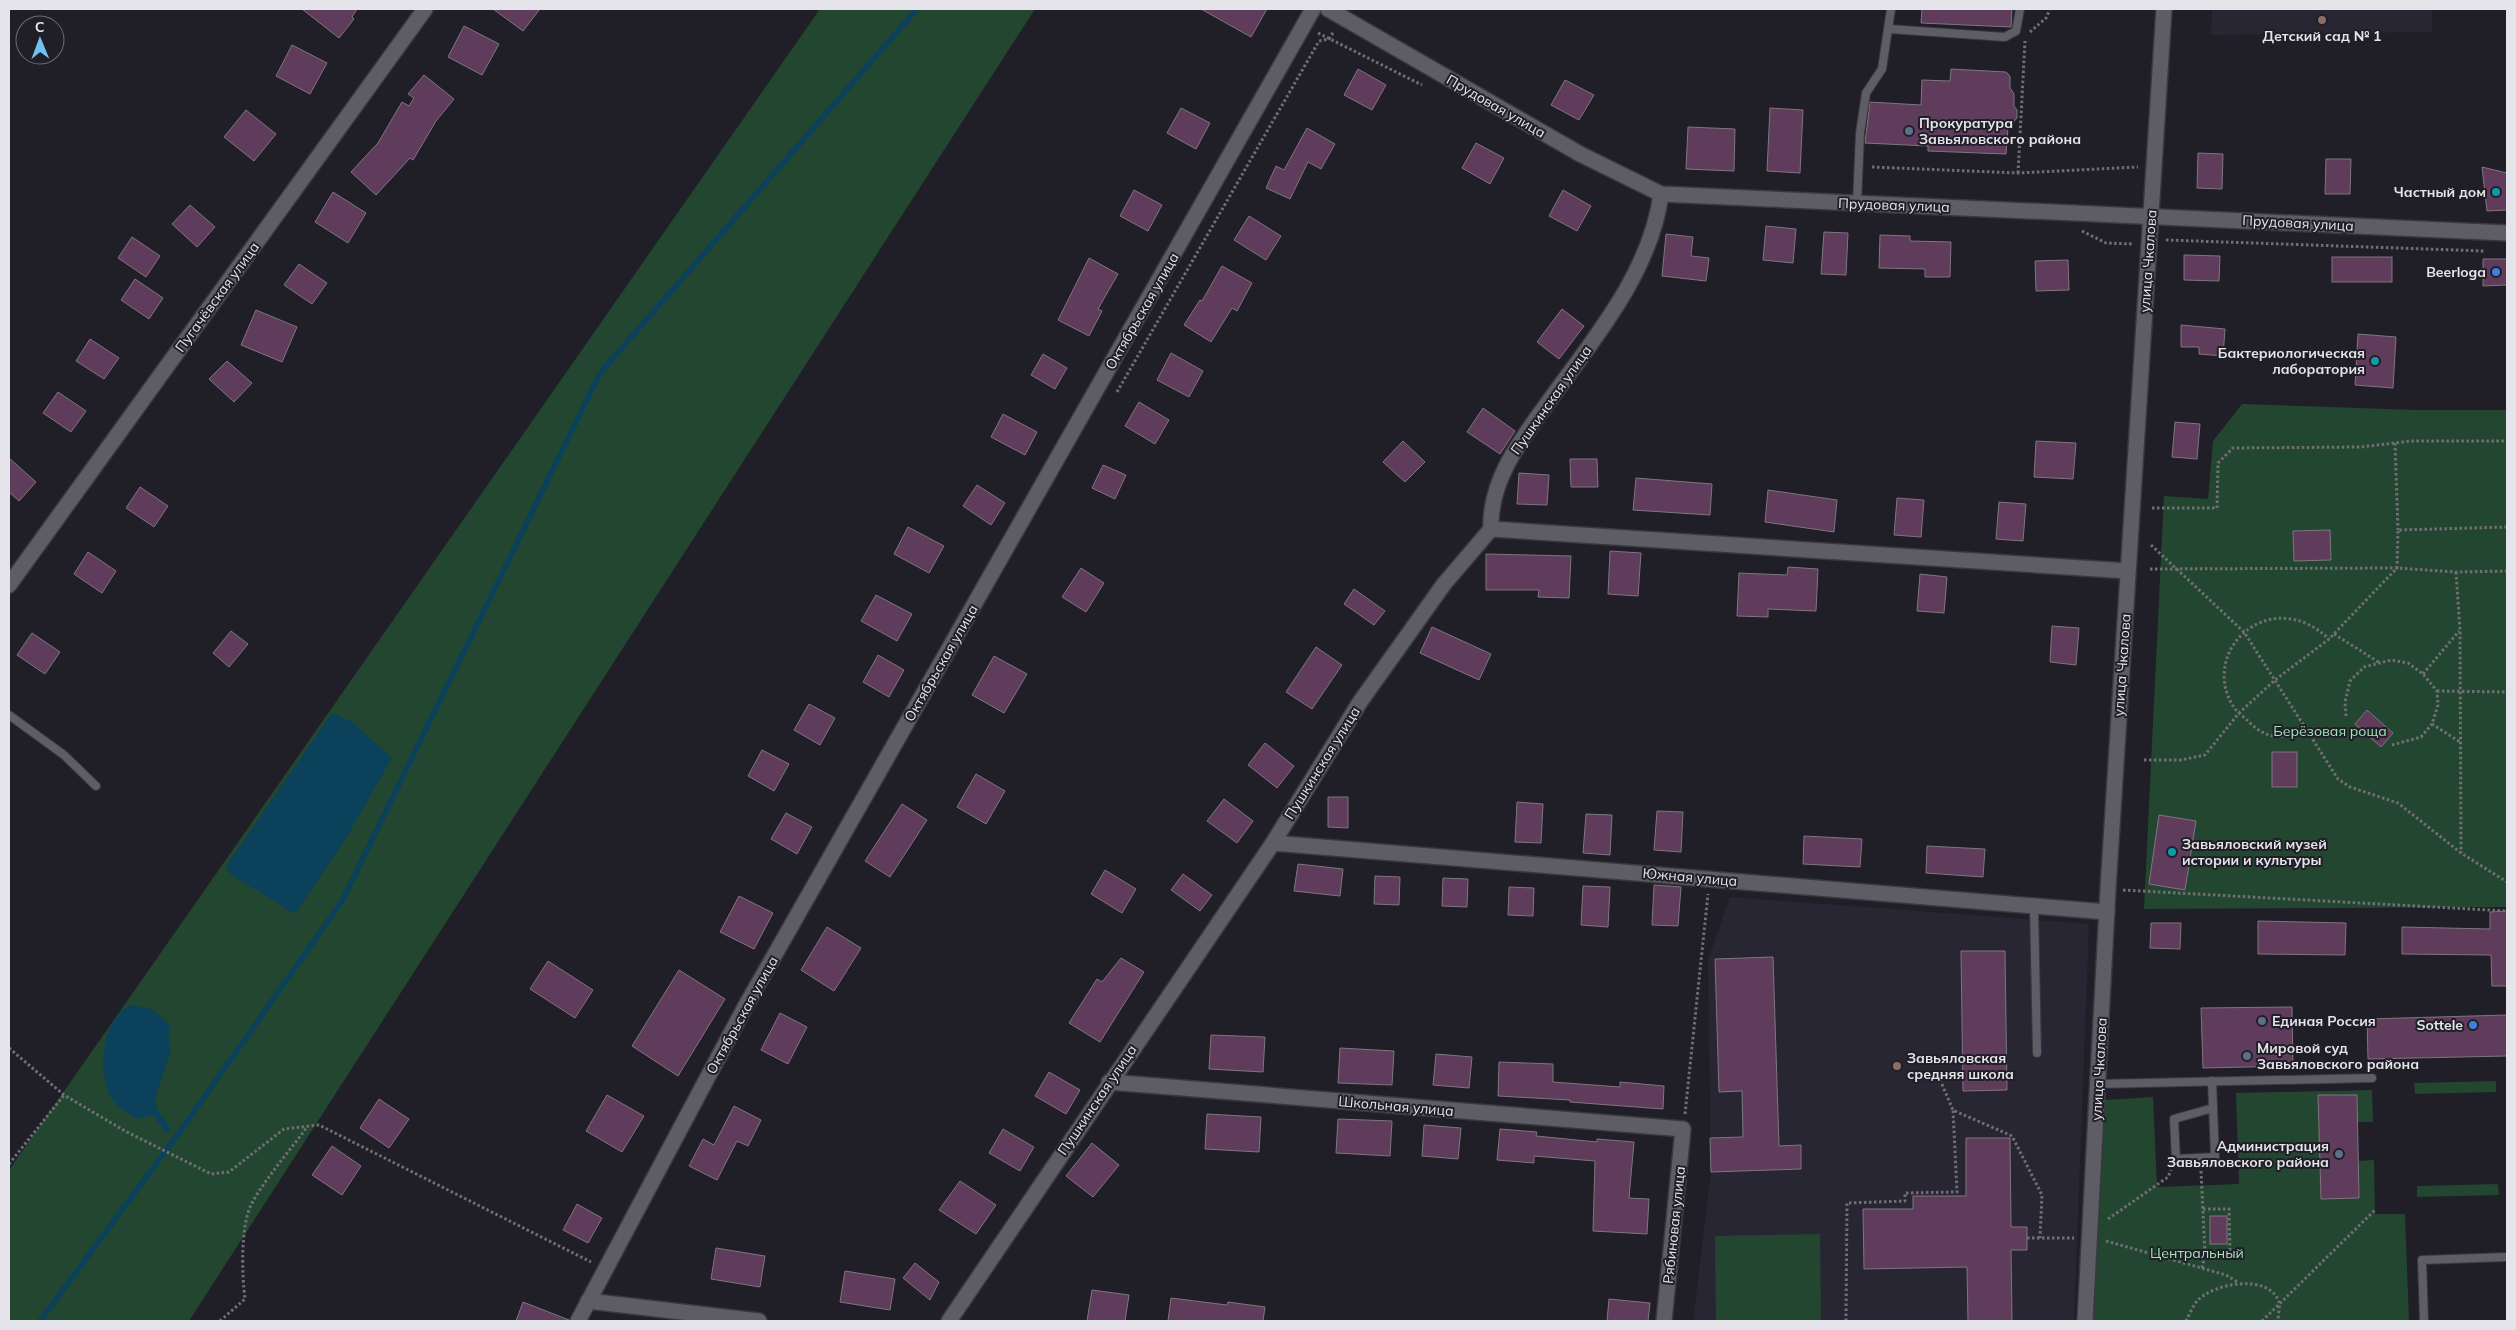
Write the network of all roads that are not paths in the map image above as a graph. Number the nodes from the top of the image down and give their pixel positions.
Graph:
1 (426, 9) edge
2 (1313, 9) edge
3 (1328, 9) edge
4 (1891, 9) edge
5 (2020, 9) edge
6 (2164, 9) edge
7 (1889, 29) junction
8 (1661, 194) junction
9 (1857, 203) junction
10 (2151, 216) junction
11 (2507, 233) edge
12 (1491, 529) junction
13 (2128, 571) junction
14 (9, 584) edge
15 (9, 715) edge
16 (96, 786) dead end
17 (1273, 843) junction
18 (2034, 906) junction
19 (2107, 912) junction
20 (2037, 1053) dead end
21 (2372, 1078) dead end
22 (2212, 1081) junction
23 (1109, 1082) junction
24 (2098, 1084) junction
25 (2213, 1108) junction
26 (1683, 1129) joint
27 (2507, 1257) edge
28 (588, 1301) junction
29 (578, 1321) edge
30 (759, 1321) edge
31 (948, 1321) edge
32 (1664, 1321) edge
33 (2085, 1321) edge
34 (2424, 1321) edge

1 - 14 street, Пугачёвская улица
2 - 28 street, Октябрьская улица
3 - 8 street, Прудовая улица
4 - 7 lane
5 - 7 lane
6 - 10 street, улица Чкалова
7 - 9 lane
8 - 9 street, Прудовая улица
8 - 12 street, Пушкинская улица
9 - 10 street, Прудовая улица
10 - 11 street, Прудовая улица
10 - 13 street, улица Чкалова
12 - 13 street
12 - 17 street, Пушкинская улица
13 - 19 street, улица Чкалова
15 - 16 lane
17 - 18 street, Южная улица
17 - 23 street, Пушкинская улица
18 - 19 street, Южная улица
18 - 20 lane
19 - 24 street, улица Чкалова
21 - 22 lane
22 - 24 lane
22 - 25 lane
23 - 26 street, Школьная улица
23 - 31 street, Пушкинская улица
24 - 33 street, улица Чкалова
25 - 25 lane
26 - 32 street, Рябиновая улица
27 - 34 lane
28 - 29 street, Октябрьская улица
28 - 30 street

